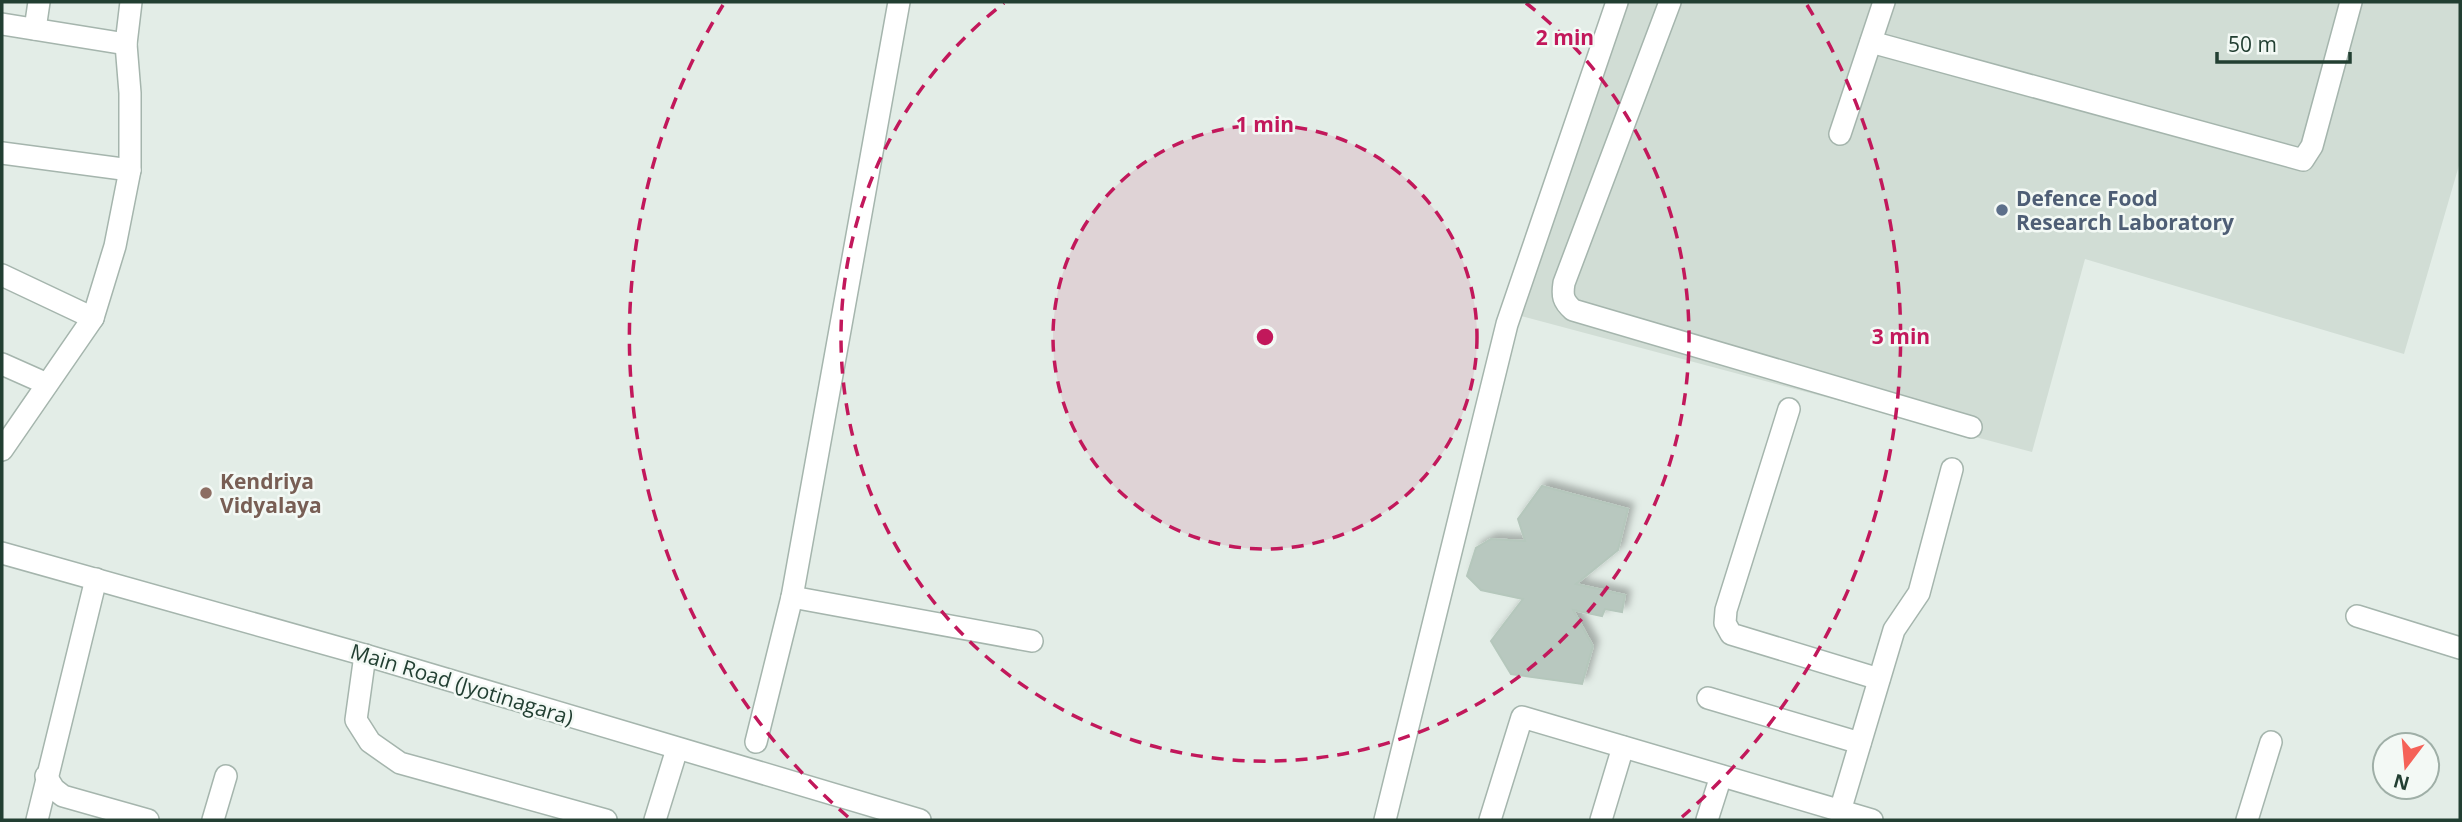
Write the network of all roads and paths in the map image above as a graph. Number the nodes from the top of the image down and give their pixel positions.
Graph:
1 (39, 2) edge
2 (131, 2) edge
3 (899, 2) edge
4 (1617, 2) edge
5 (1670, 2) edge
6 (1884, 2) edge
7 (2351, 2) edge
8 (2, 24) edge
9 (35, 29) junction
10 (1871, 42) junction
11 (126, 44) junction
12 (1840, 134) dead end
13 (2, 153) edge
14 (131, 170) junction
15 (2, 275) edge
16 (93, 318) junction
17 (2, 364) edge
18 (47, 384) junction
19 (1789, 409) dead end
20 (1971, 427) dead end
21 (2, 448) edge
22 (1952, 469) dead end
23 (2, 553) edge
24 (96, 579) junction
25 (792, 597) junction
26 (2357, 616) dead end
27 (1032, 641) dead end
28 (2460, 648) edge
29 (365, 655) junction
30 (1879, 679) junction
31 (1708, 698) dead end
32 (756, 741) dead end
33 (1860, 743) junction
34 (2271, 743) dead end
35 (1623, 747) junction
36 (677, 749) junction
37 (46, 776) junction
38 (226, 776) dead end
39 (1721, 776) junction
40 (1840, 811) junction
41 (1813, 812) edge
42 (37, 820) edge
43 (148, 820) edge
44 (213, 820) edge
45 (606, 820) edge
46 (655, 820) edge
47 (920, 820) edge
48 (1385, 820) edge
49 (1490, 820) edge
50 (1601, 820) edge
51 (1707, 820) edge
52 (1872, 820) edge
53 (2246, 820) edge

1 - 9 street
2 - 11 street
3 - 25 street
4 - 48 street
5 - 20 street
6 - 10 street
7 - 10 street
8 - 9 street
9 - 11 street
10 - 12 street
11 - 14 street
13 - 14 street
14 - 16 street
15 - 16 street
16 - 18 street
17 - 18 street
18 - 21 street
19 - 30 street
22 - 30 street
23 - 24 street, Main Road (Jyotinagara)
24 - 29 street, Main Road (Jyotinagara)
24 - 37 street
25 - 27 street
25 - 32 street
26 - 28 street
29 - 36 street, Main Road (Jyotinagara)
29 - 45 street
30 - 33 street
31 - 33 street
33 - 40 street
34 - 53 street
35 - 39 street
35 - 49 street
35 - 50 street
36 - 46 street
36 - 47 street, Main Road (Jyotinagara)
37 - 42 street
37 - 43 street
38 - 44 street
39 - 41 street
39 - 51 street
40 - 41 street
40 - 52 street

